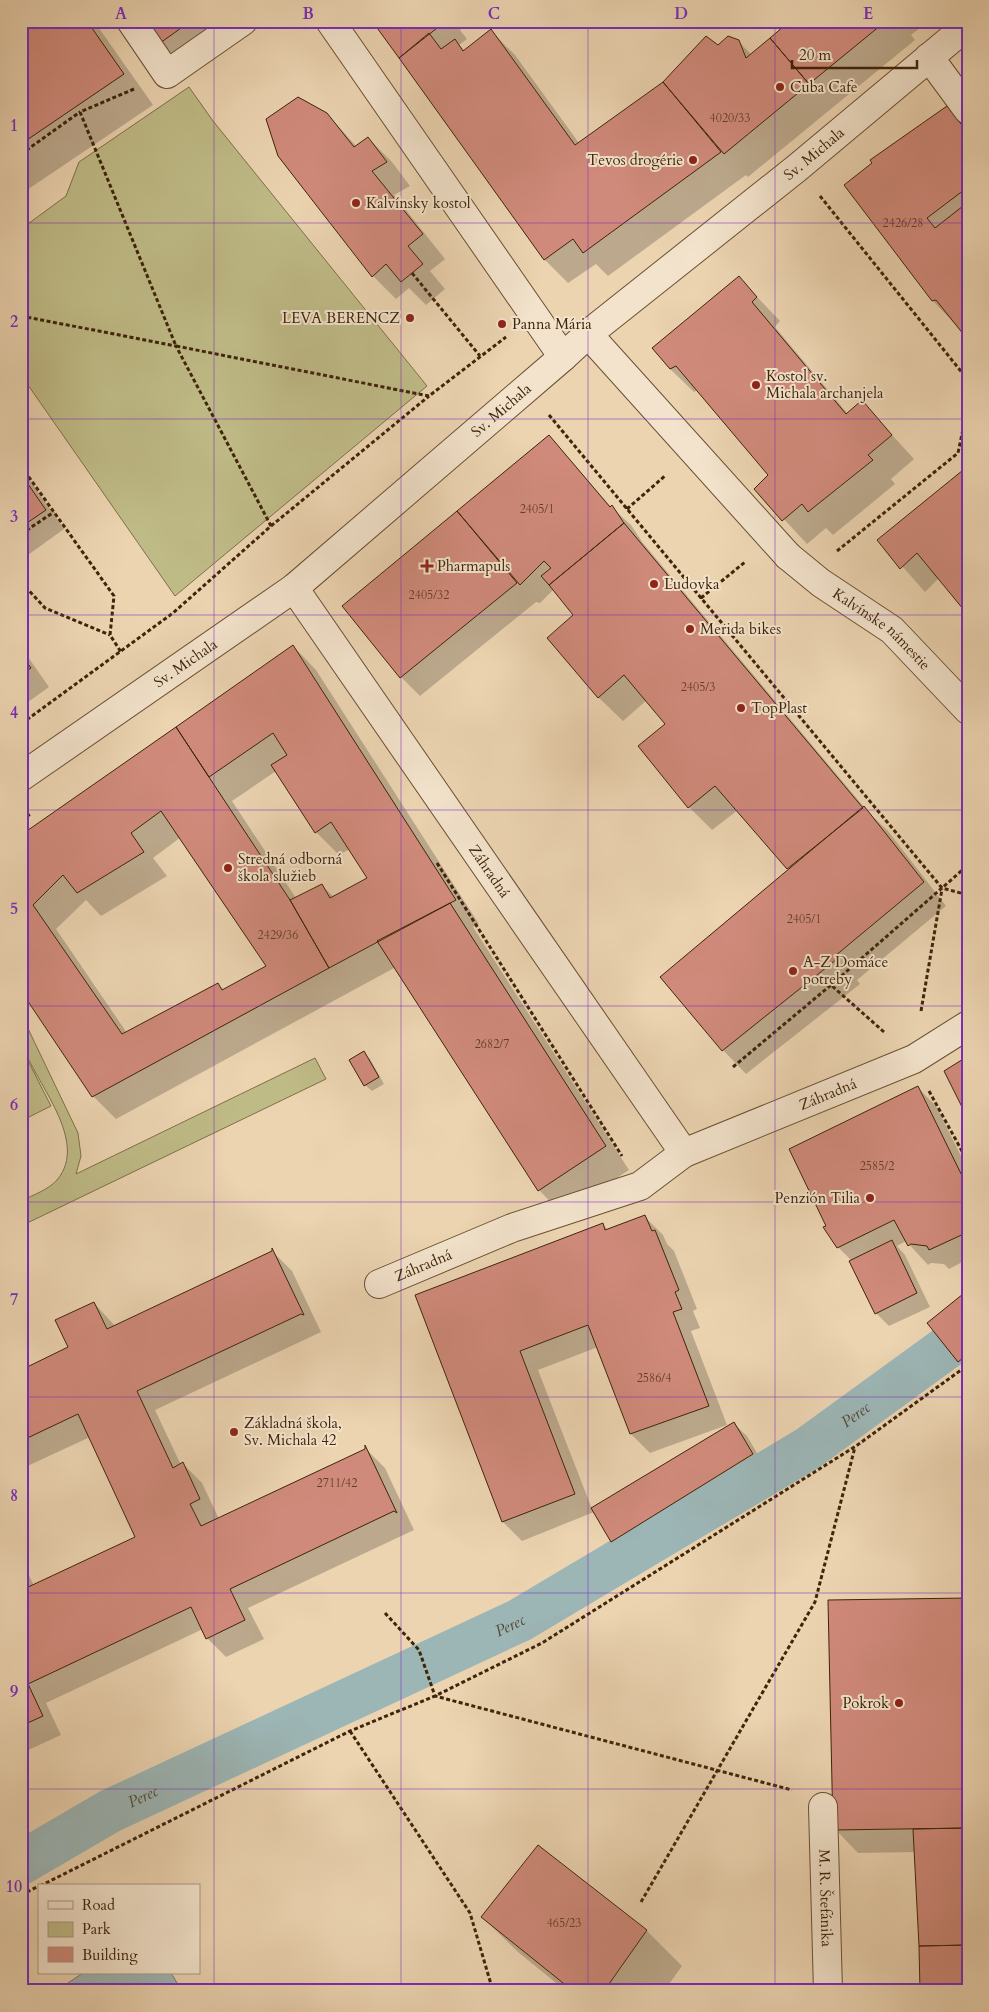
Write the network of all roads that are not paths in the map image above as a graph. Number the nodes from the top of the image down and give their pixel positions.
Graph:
1 (131, 21) edge
2 (243, 21) edge
3 (330, 21) edge
4 (968, 25) edge
5 (929, 57) junction
6 (968, 110) edge
7 (588, 334) junction
8 (562, 357) junction
9 (294, 588) junction
10 (968, 710) edge
11 (21, 777) edge
12 (968, 1025) edge
13 (684, 1152) junction
14 (379, 1284) dead end
15 (822, 1807) road end
16 (828, 1991) edge

1 - 2 street
3 - 8 street
4 - 5 street, Sv. Michala
5 - 6 street
5 - 7 street, Sv. Michala
7 - 8 street, Sv. Michala
7 - 10 street, Kalvínske námestie
8 - 9 street, Sv. Michala
9 - 11 street, Sv. Michala
9 - 13 street, Záhradná
12 - 13 street, Záhradná
13 - 14 street, Záhradná
15 - 16 street, M. R. Štefánika

